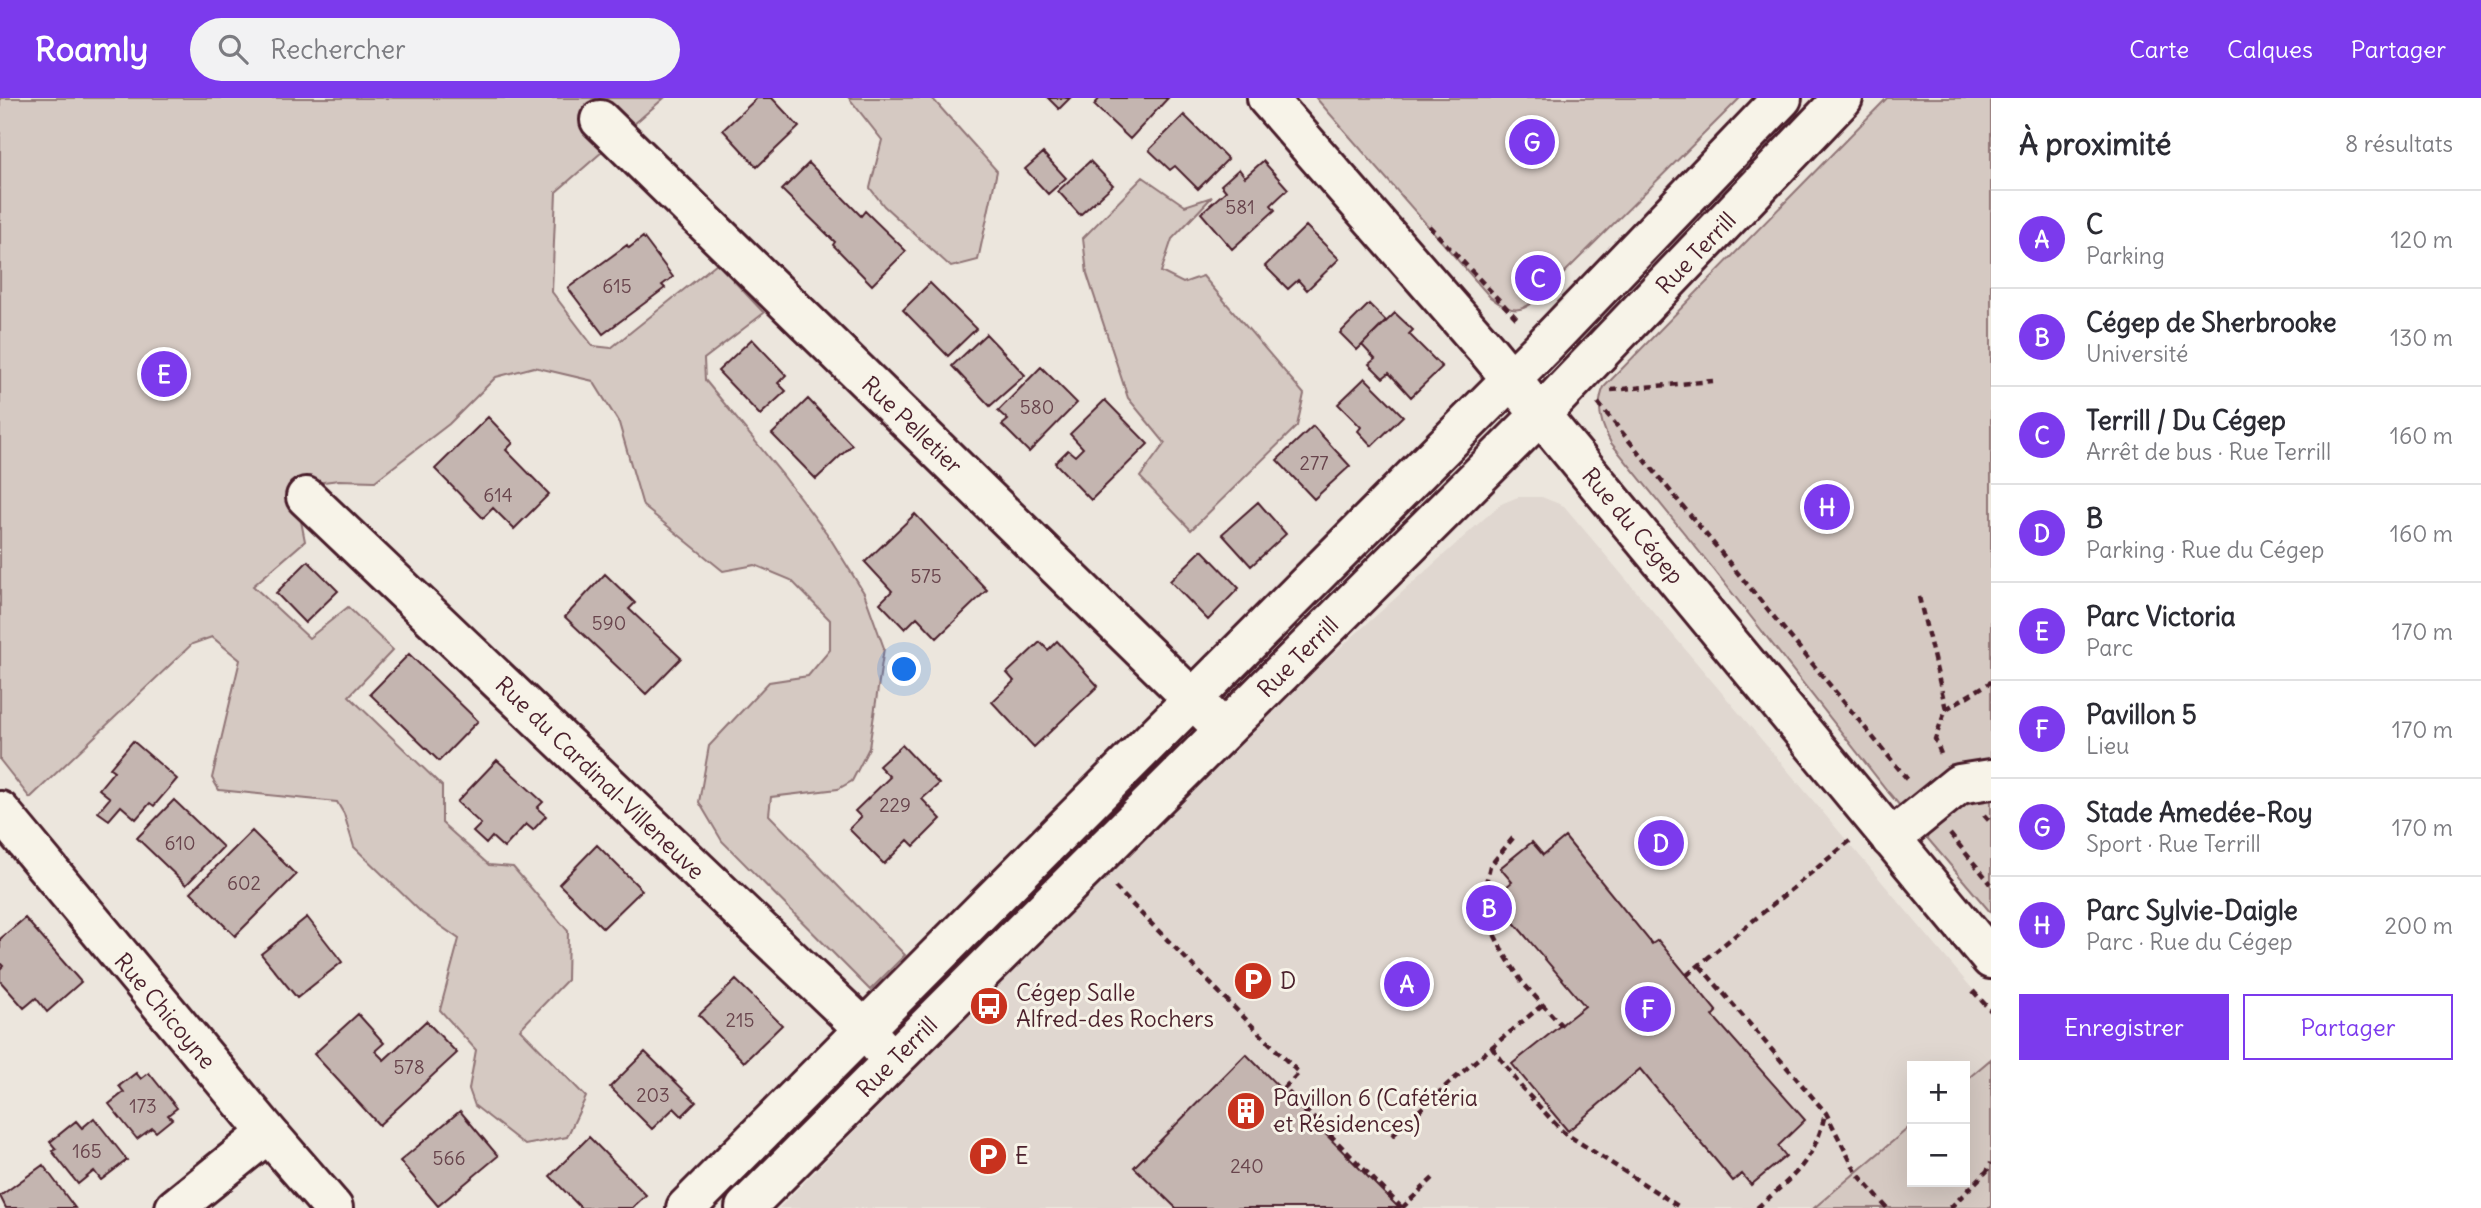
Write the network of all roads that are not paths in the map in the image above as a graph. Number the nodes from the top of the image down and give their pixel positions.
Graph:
1 (1267, 98) edge
2 (1782, 98) edge
3 (1843, 98) edge
4 (600, 120) dead end
5 (1511, 379) junction
6 (1541, 414) junction
7 (306, 497) dead end
8 (1192, 700) junction
9 (1225, 729) junction
10 (1991, 779) edge
11 (5, 829) edge
12 (1883, 829) junction
13 (1991, 960) edge
14 (864, 1029) junction
15 (893, 1061) junction
16 (268, 1133) junction
17 (175, 1208) edge
18 (333, 1208) edge
19 (686, 1208) edge
20 (745, 1208) edge

1 - 5 street, Rue du Cégep
2 - 5 street, Rue Terrill
3 - 6 street, Rue Terrill
4 - 8 street, Rue Pelletier
5 - 6 street, Rue du Cégep
5 - 8 street, Rue Terrill
6 - 9 street, Rue Terrill
6 - 12 street, Rue du Cégep
7 - 14 street, Rue du Cardinal-Villeneuve
8 - 9 street, Rue Pelletier
8 - 14 street, Rue Terrill
9 - 15 street, Rue Terrill
10 - 12 street
11 - 16 street, Rue Chicoyne
12 - 13 street, Rue du Cégep
14 - 15 street, Rue du Cardinal-Villeneuve
14 - 19 street, Rue Terrill
15 - 20 street, Rue Terrill
16 - 17 street
16 - 18 street, Rue Chicoyne

